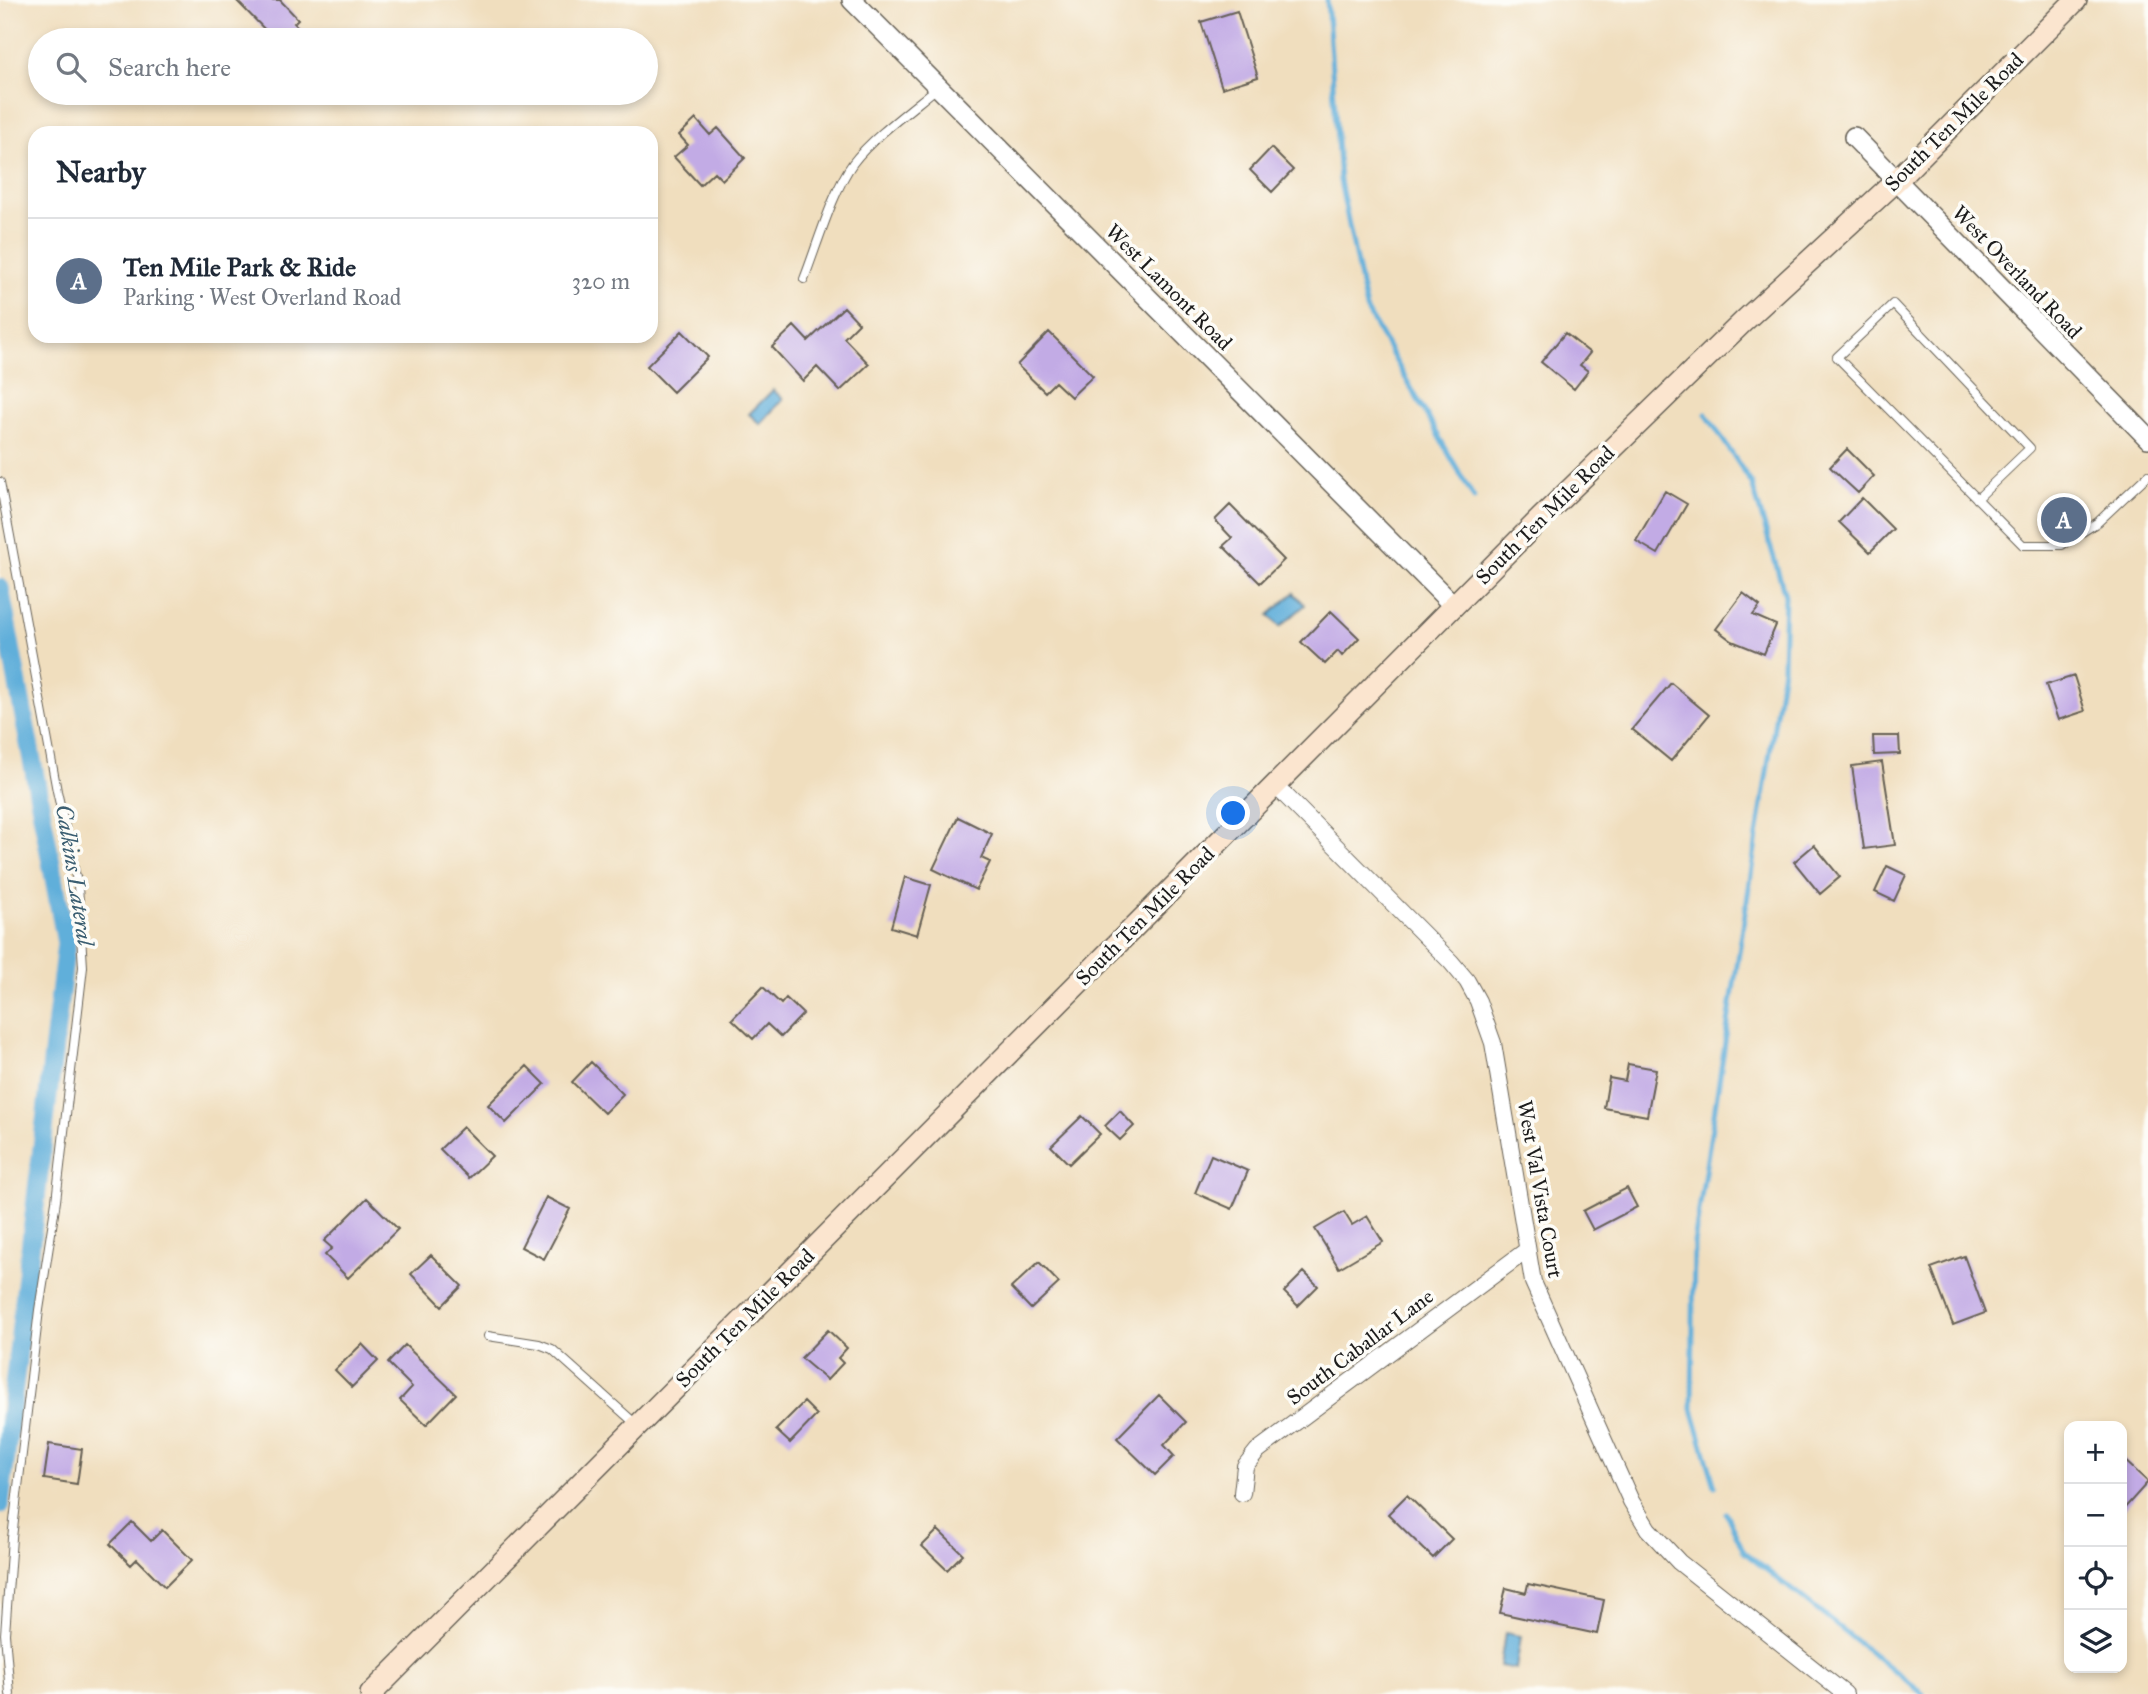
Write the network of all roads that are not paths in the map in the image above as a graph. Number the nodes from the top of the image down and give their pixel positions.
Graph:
1 (852, 0) edge
2 (2076, 0) edge
3 (938, 86) junction
4 (1854, 137) dead end
5 (1896, 181) junction
6 (804, 279) dead end
7 (2148, 438) edge
8 (2148, 475) edge
9 (0, 482) edge
10 (1977, 499) junction
11 (1454, 606) junction
12 (1275, 785) junction
13 (1527, 1250) junction
14 (488, 1336) dead end
15 (638, 1426) junction
16 (1242, 1493) dead end
17 (10, 1694) edge
18 (371, 1694) edge
19 (1844, 1694) edge

1 - 3 street, West Lamont Road
2 - 5 main road, South Ten Mile Road
3 - 6 lane
3 - 11 street, West Lamont Road
4 - 5 street, West Overland Road
5 - 7 street, West Overland Road
5 - 11 main road, South Ten Mile Road
8 - 10 lane
9 - 17 lane
10 - 10 lane
11 - 12 main road, South Ten Mile Road
12 - 13 street, West Val Vista Court
12 - 15 main road, South Ten Mile Road
13 - 16 street, South Caballar Lane
13 - 19 street, West Val Vista Court
14 - 15 lane
15 - 18 main road, South Ten Mile Road

